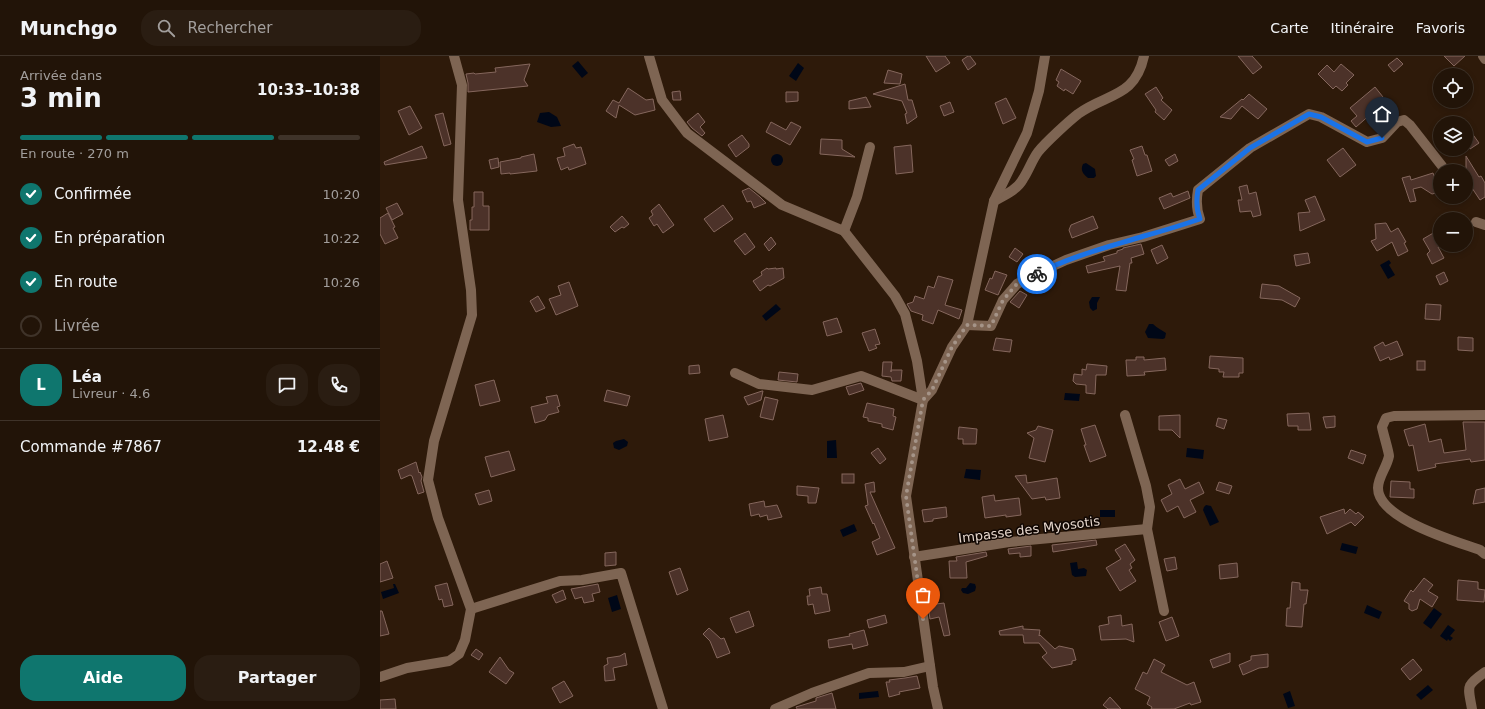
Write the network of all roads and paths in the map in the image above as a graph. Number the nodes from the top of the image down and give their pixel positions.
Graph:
1 (454, 56) edge
2 (649, 56) edge
3 (1045, 56) edge
4 (1144, 56) edge
5 (1482, 56) edge
6 (1485, 59) edge
7 (870, 147) dead end
8 (1440, 164) edge
9 (994, 201) junction
10 (844, 231) junction
11 (967, 325) junction
12 (735, 373) dead end
13 (923, 400) junction
14 (1125, 415) dead end
15 (1485, 415) edge
16 (1147, 529) junction
17 (1485, 554) edge
18 (914, 557) junction
19 (471, 609) junction
20 (1164, 611) dead end
21 (930, 666) junction
22 (1485, 672) edge
23 (380, 677) edge
24 (663, 709) edge
25 (775, 709) edge
26 (938, 709) edge
27 (1472, 709) edge

1 - 19 street
2 - 10 street
3 - 9 street
4 - 9 street
5 - 6 street
7 - 10 street
8 - 11 street
9 - 11 street
10 - 13 street
11 - 13 street
12 - 13 street
13 - 18 street
14 - 16 street
15 - 17 street
16 - 18 street, Impasse des Myosotis
16 - 20 street
18 - 21 street
19 - 23 street
19 - 24 street
21 - 25 street
21 - 26 street
22 - 27 street

